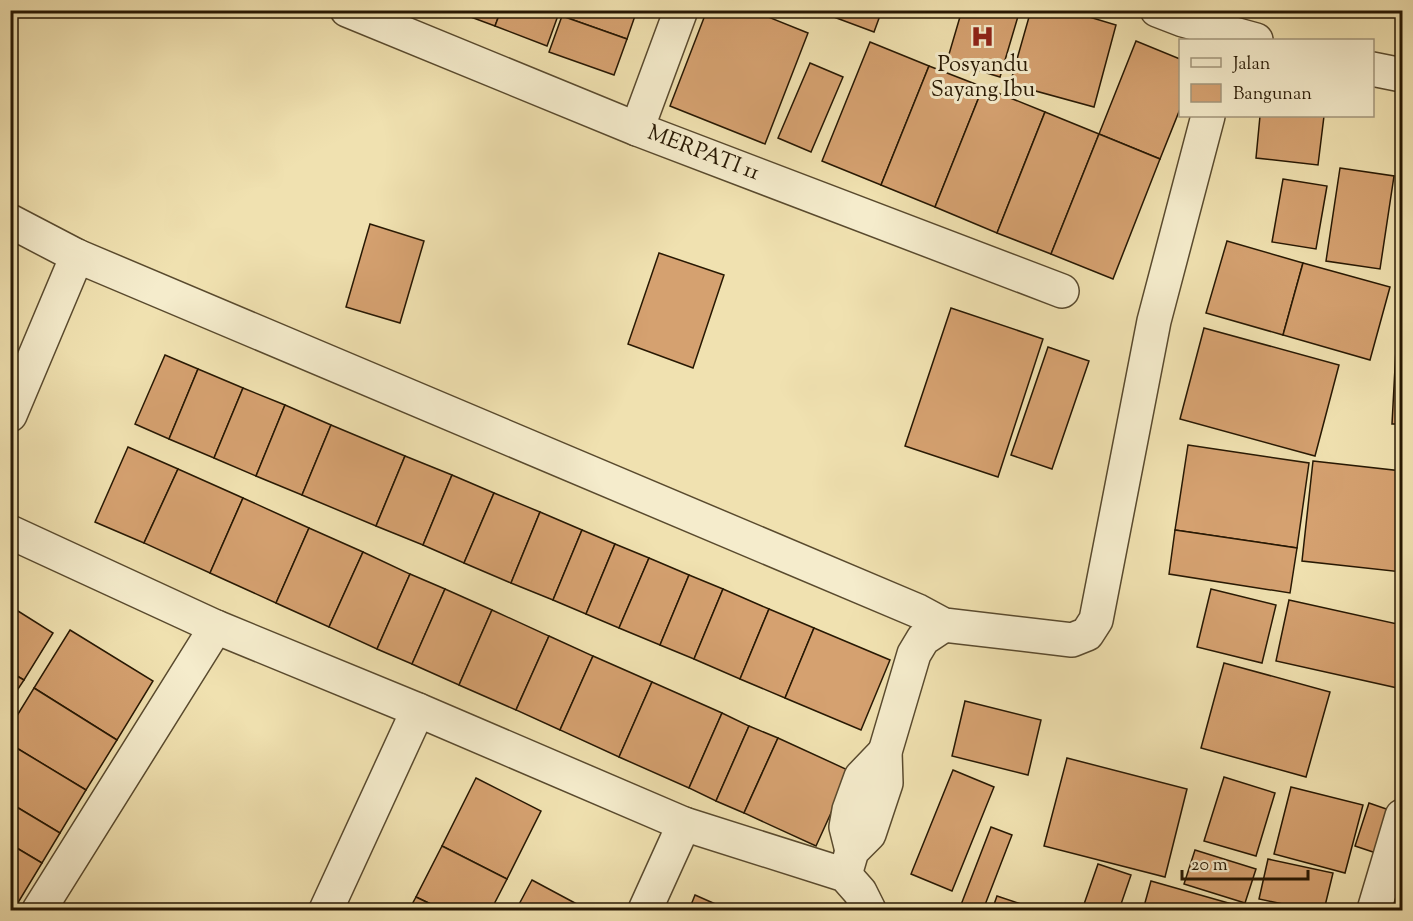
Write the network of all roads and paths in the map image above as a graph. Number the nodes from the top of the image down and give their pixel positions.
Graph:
1 (347, 10) edge
2 (681, 10) edge
3 (1157, 10) edge
4 (1242, 32) edge
5 (1374, 69) edge
6 (1402, 75) edge
7 (1208, 117) edge
8 (637, 129) junction
9 (10, 221) edge
10 (77, 256) junction
11 (1062, 291) dead end
12 (10, 415) edge
13 (10, 532) edge
14 (944, 625) junction
15 (216, 627) junction
16 (418, 710) junction
17 (1402, 816) edge
18 (684, 824) junction
19 (848, 863) junction
20 (39, 910) edge
21 (326, 910) edge
22 (645, 910) edge
23 (869, 910) edge
24 (1374, 910) edge

1 - 8 street, MERPATI 11
2 - 8 street
3 - 4 street
5 - 6 street
7 - 14 street
8 - 11 street, MERPATI 11
9 - 10 street
10 - 12 street
10 - 14 street
13 - 15 street
14 - 19 street
15 - 16 street
15 - 20 street
16 - 18 street
16 - 21 street
17 - 24 street
18 - 19 street
18 - 22 street
19 - 23 street

